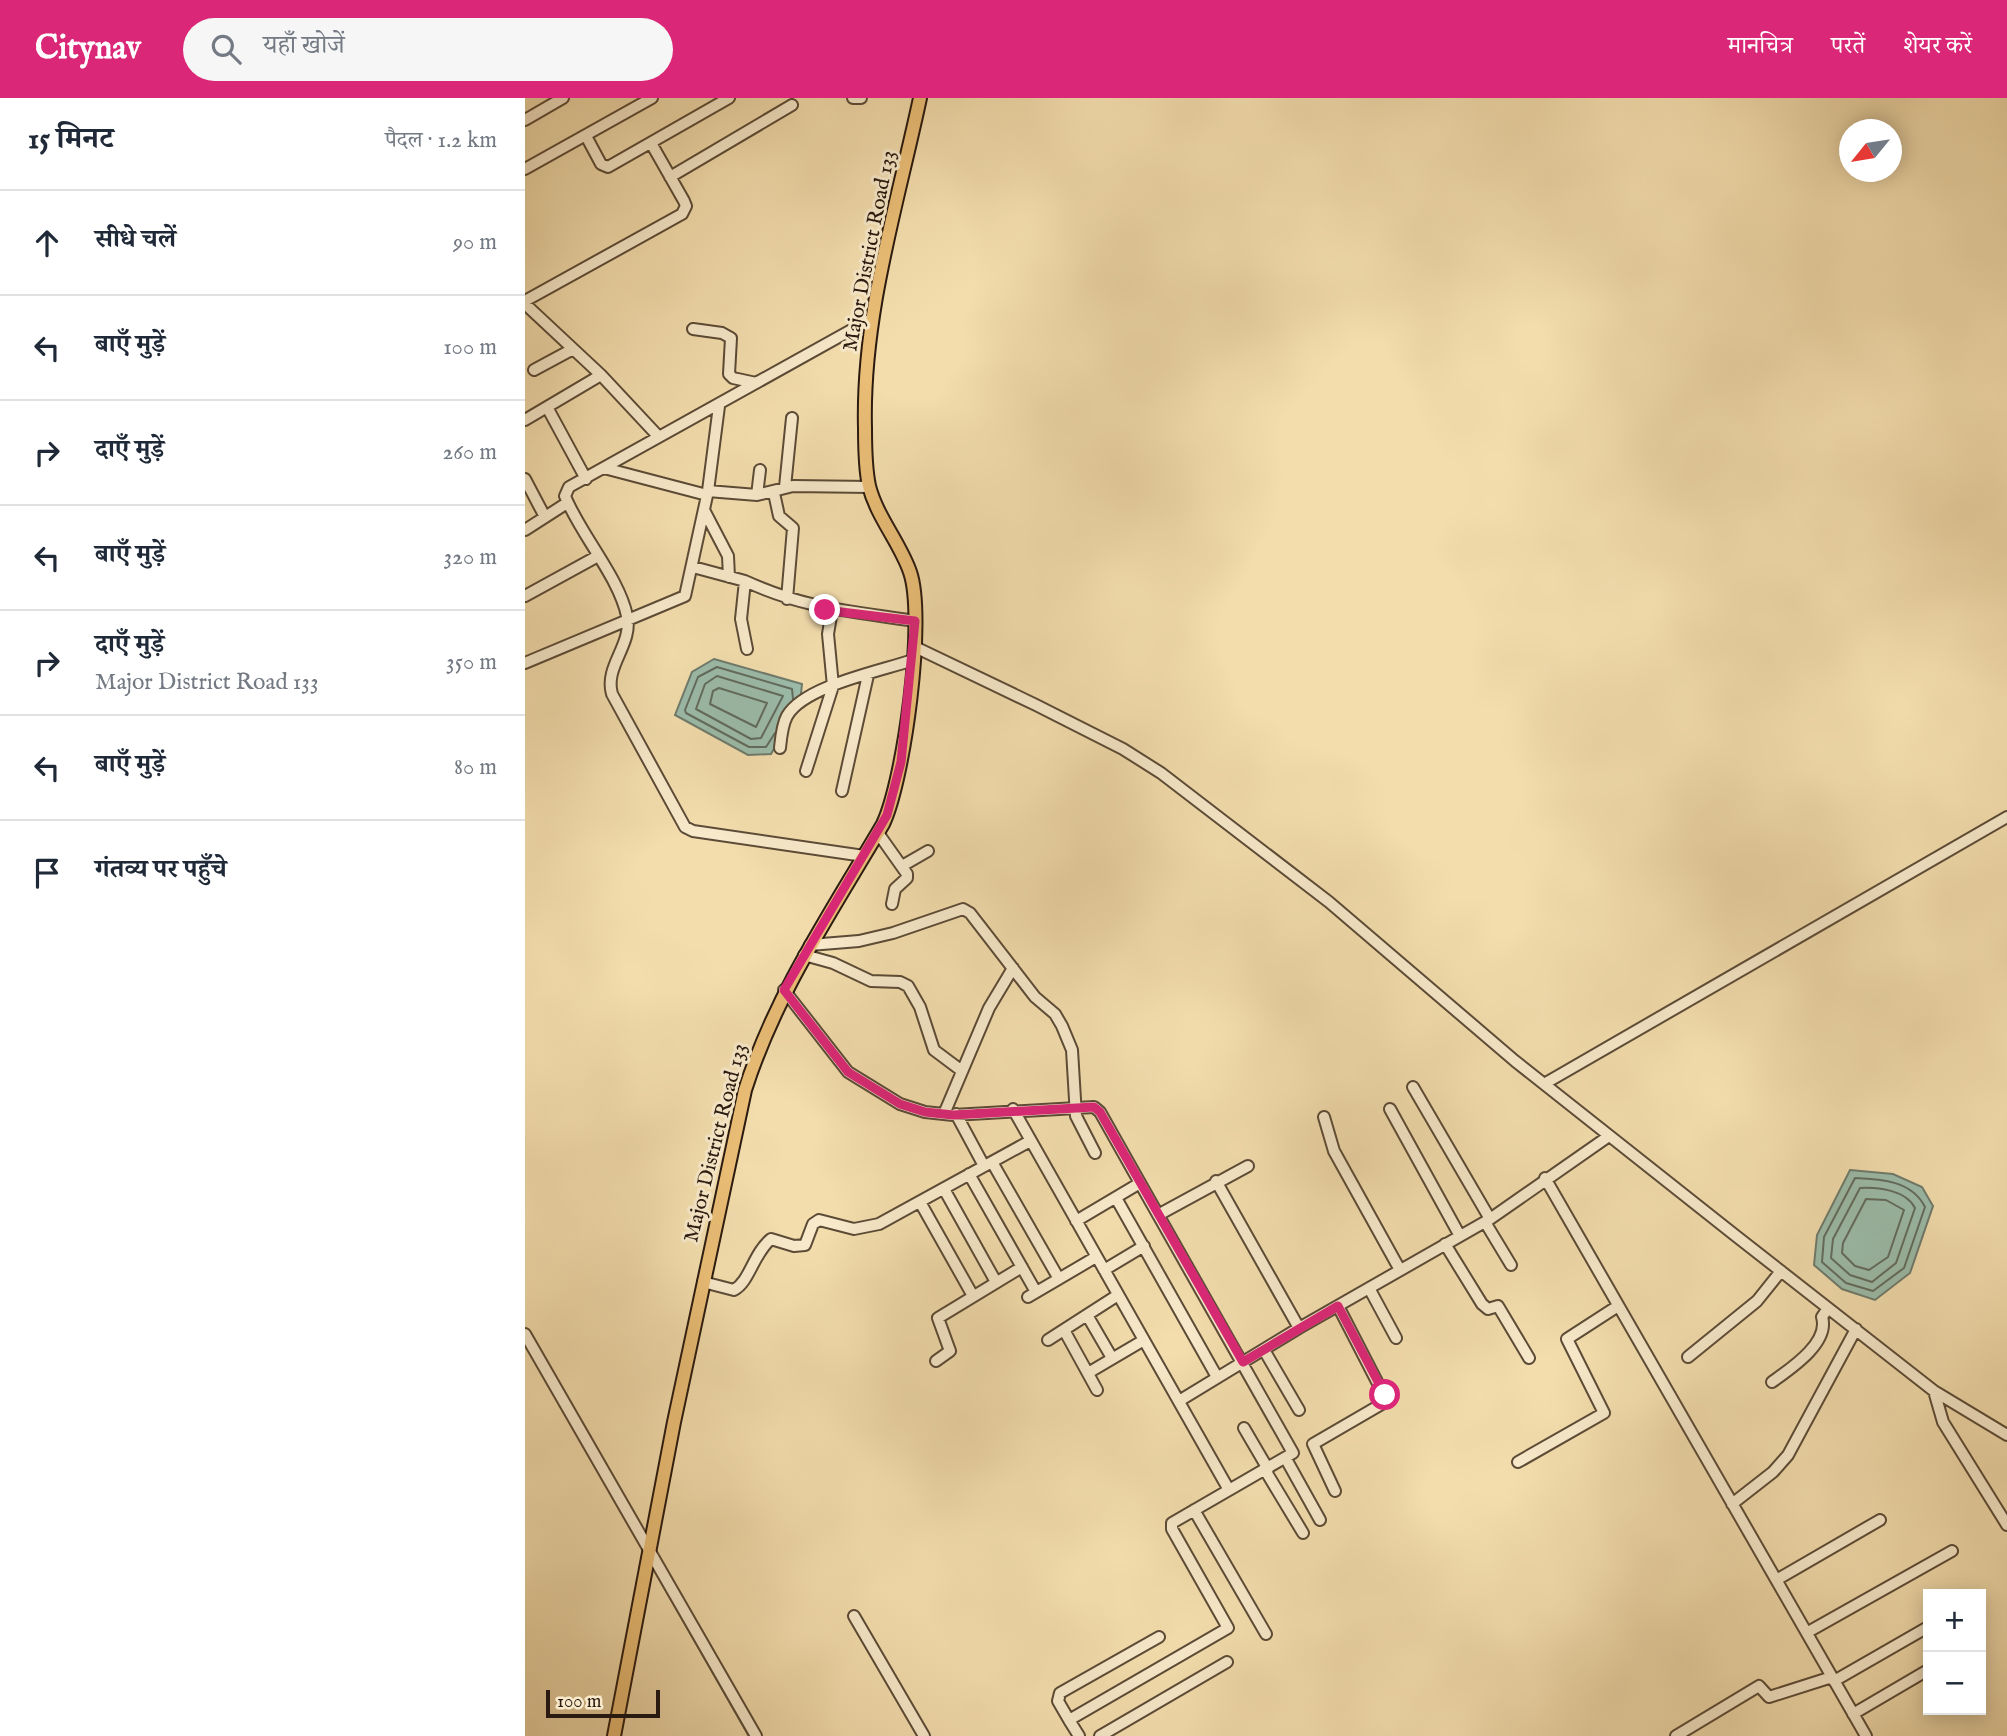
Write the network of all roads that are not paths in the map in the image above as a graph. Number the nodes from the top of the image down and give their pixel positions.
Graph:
1 (563, 98) edge
2 (652, 98) edge
3 (729, 98) edge
4 (853, 98) edge
5 (861, 98) edge
6 (920, 98) edge
7 (792, 104) dead end
8 (525, 120) edge
9 (586, 136) junction
10 (651, 143) junction
11 (525, 169) edge
12 (670, 177) junction
13 (525, 303) edge
14 (871, 319) junction
15 (693, 329) dead end
16 (573, 349) junction
17 (534, 370) dead end
18 (601, 375) junction
19 (756, 383) junction
20 (719, 406) junction
21 (547, 407) junction
22 (792, 418) dead end
23 (525, 420) edge
24 (658, 436) junction
25 (604, 468) junction
26 (759, 470) dead end
27 (586, 479) junction
28 (525, 480) edge
29 (785, 486) junction
30 (870, 487) junction
31 (708, 493) junction
32 (774, 493) junction
33 (757, 495) junction
34 (568, 503) junction
35 (704, 510) junction
36 (545, 517) junction
37 (525, 530) edge
38 (598, 556) junction
39 (693, 567) junction
40 (729, 577) junction
41 (745, 581) junction
42 (525, 596) edge
43 (787, 599) junction
44 (832, 611) junction
45 (627, 618) junction
46 (915, 621) junction
47 (747, 649) dead end
48 (914, 654) junction
49 (526, 661) edge
50 (868, 675) junction
51 (833, 686) junction
52 (780, 748) dead end
53 (806, 771) dead end
54 (842, 791) dead end
55 (2007, 817) edge
56 (878, 832) junction
57 (928, 851) dead end
58 (864, 856) junction
59 (902, 866) junction
60 (892, 904) dead end
61 (807, 950) junction
62 (1013, 968) junction
63 (784, 990) junction
64 (963, 1071) junction
65 (1544, 1084) junction
66 (1413, 1087) dead end
67 (1075, 1106) junction
68 (1013, 1109) junction
69 (1390, 1109) dead end
70 (944, 1114) junction
71 (956, 1114) junction
72 (1324, 1117) dead end
73 (1609, 1136) junction
74 (1030, 1141) junction
75 (1095, 1153) dead end
76 (988, 1164) junction
77 (1248, 1166) dead end
78 (969, 1174) junction
79 (1545, 1178) junction
80 (1216, 1181) junction
81 (1140, 1183) junction
82 (944, 1189) junction
83 (1116, 1198) junction
84 (920, 1202) junction
85 (1158, 1215) junction
86 (1488, 1220) junction
87 (1076, 1221) junction
88 (1460, 1236) junction
89 (1445, 1244) junction
90 (1145, 1246) junction
91 (1096, 1257) junction
92 (1511, 1265) dead end
93 (1022, 1267) junction
94 (1104, 1270) junction
95 (1399, 1270) junction
96 (1781, 1271) junction
97 (1059, 1279) junction
98 (703, 1282) junction
99 (996, 1282) junction
100 (1369, 1288) junction
101 (1118, 1295) junction
102 (973, 1296) junction
103 (1338, 1306) junction
104 (1618, 1306) junction
105 (1828, 1308) junction
106 (1087, 1315) junction
107 (1299, 1328) junction
108 (1856, 1329) junction
109 (1064, 1330) junction
110 (525, 1334) edge
111 (1397, 1338) dead end
112 (1048, 1340) dead end
113 (1144, 1340) junction
114 (1264, 1350) junction
115 (1688, 1357) dead end
116 (1112, 1358) junction
117 (1529, 1358) dead end
118 (936, 1361) dead end
119 (1243, 1362) junction
120 (1088, 1373) junction
121 (1217, 1377) junction
122 (1772, 1382) dead end
123 (1097, 1390) dead end
124 (1934, 1391) junction
125 (1179, 1401) junction
126 (1299, 1410) dead end
127 (1244, 1428) dead end
128 (2007, 1435) edge
129 (1286, 1459) junction
130 (1518, 1462) dead end
131 (1267, 1469) junction
132 (1229, 1490) junction
133 (1335, 1491) dead end
134 (1732, 1504) junction
135 (1194, 1510) junction
136 (1319, 1520) dead end
137 (1880, 1520) dead end
138 (2007, 1525) edge
139 (1303, 1533) dead end
140 (648, 1550) junction
141 (1952, 1551) dead end
142 (1778, 1578) junction
143 (855, 1616) dead end
144 (1923, 1630) edge
145 (1808, 1632) junction
146 (1266, 1634) dead end
147 (1159, 1637) dead end
148 (1227, 1662) dead end
149 (1923, 1673) edge
150 (1833, 1679) junction
151 (1853, 1714) junction
152 (1069, 1720) junction
153 (1863, 1735) edge
154 (614, 1736) edge
155 (756, 1736) edge
156 (924, 1736) edge
157 (1079, 1736) edge
158 (1100, 1736) edge
159 (1676, 1736) edge

1 - 8 street
2 - 9 street
3 - 10 street
4 - 5 street
6 - 14 main road, Major District Road 133
7 - 12 street
9 - 10 street
9 - 11 street
10 - 12 street
12 - 13 street
13 - 16 street
14 - 19 street
14 - 30 main road, Major District Road 133
15 - 19 street
16 - 17 street
16 - 18 street
18 - 21 street
18 - 24 street
19 - 20 street
20 - 24 street
20 - 31 street
21 - 23 street
21 - 27 street
22 - 29 street
24 - 25 street
25 - 27 street
25 - 31 street
26 - 33 street
27 - 34 street
28 - 36 street
29 - 30 street
29 - 32 street
30 - 46 main road, Major District Road 133
31 - 33 street
31 - 35 street
32 - 33 street
32 - 43 street
34 - 36 street
34 - 38 street
35 - 39 street
35 - 40 street
36 - 37 street
38 - 42 street
38 - 45 street
39 - 40 street
39 - 45 street
40 - 41 street
41 - 43 street
41 - 47 street
43 - 44 street
44 - 46 street
44 - 51 street
45 - 49 street
45 - 58 street
46 - 48 main road, Major District Road 133
48 - 50 street
48 - 56 main road, Major District Road 133
48 - 65 street
50 - 51 street
50 - 54 street
51 - 52 street
51 - 53 street
55 - 65 street
56 - 58 main road, Major District Road 133
56 - 59 street
57 - 59 street
58 - 61 main road, Major District Road 133
59 - 60 street
61 - 62 street
61 - 63 main road, Major District Road 133
61 - 64 street
62 - 64 street
62 - 67 street
63 - 70 street
63 - 98 main road, Major District Road 133
64 - 70 street
65 - 73 street
66 - 86 street
67 - 68 street
67 - 75 street
67 - 81 street
68 - 71 street
68 - 74 street
69 - 88 street
70 - 71 street
71 - 76 street
72 - 95 street
73 - 79 street
73 - 96 street
74 - 76 street
74 - 87 street
76 - 78 street
76 - 97 street
77 - 80 street
78 - 82 street
78 - 93 street
79 - 86 street
79 - 104 street
80 - 85 street
80 - 107 street
81 - 83 street
81 - 85 street
82 - 84 street
82 - 99 street
83 - 87 street
83 - 90 street
84 - 98 street
84 - 102 street
85 - 119 street
86 - 88 street
86 - 92 street
87 - 91 street
88 - 89 street
89 - 95 street
89 - 117 street
90 - 94 street
90 - 121 street
91 - 94 street
91 - 97 street
93 - 97 street
93 - 99 street
94 - 101 street
95 - 100 street
96 - 105 street
96 - 115 street
98 - 140 main road, Major District Road 133
99 - 102 street
100 - 103 street
100 - 111 street
101 - 106 street
101 - 113 street
102 - 118 street
103 - 107 street
103 - 133 street
104 - 130 street
104 - 134 street
105 - 108 street
105 - 122 street
106 - 109 street
106 - 116 street
107 - 114 street
108 - 124 street
108 - 134 street
109 - 112 street
109 - 120 street
110 - 140 street
113 - 116 street
113 - 125 street
114 - 119 street
114 - 126 street
116 - 120 street
119 - 121 street
119 - 129 street
120 - 123 street
121 - 125 street
124 - 128 street
124 - 138 street
125 - 132 street
127 - 131 street
129 - 131 street
129 - 136 street
131 - 132 street
131 - 139 street
132 - 135 street
134 - 142 street
135 - 146 street
135 - 152 street
137 - 142 street
140 - 154 main road, Major District Road 133
140 - 155 street
141 - 145 street
142 - 145 street
143 - 156 street
144 - 150 street
145 - 150 street
147 - 152 street
148 - 158 street
149 - 151 street
150 - 151 street
150 - 159 street
151 - 153 street
152 - 157 street

